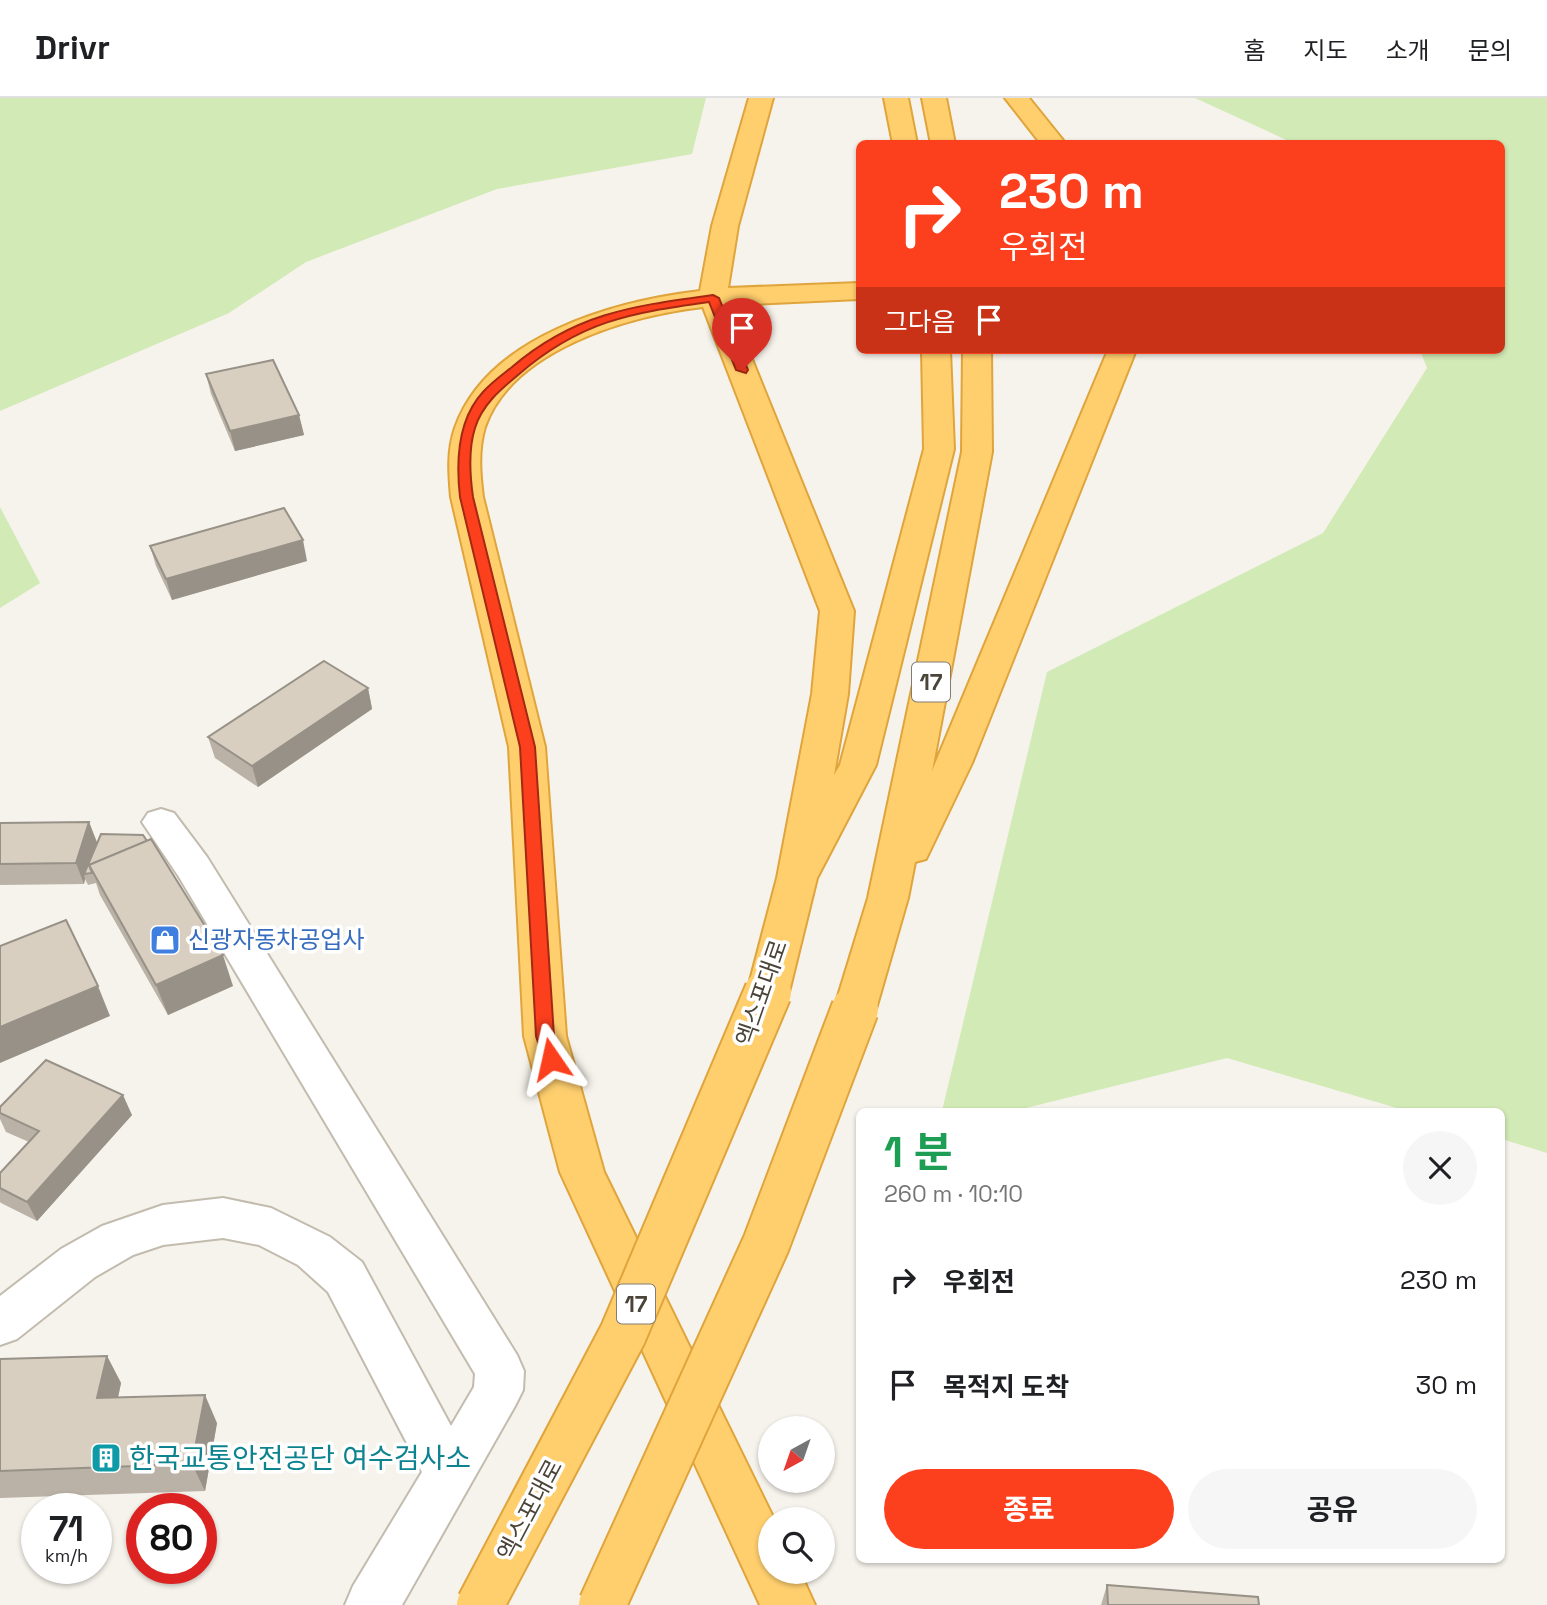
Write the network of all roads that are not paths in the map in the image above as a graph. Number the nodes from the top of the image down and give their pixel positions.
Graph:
1 (761, 98) edge
2 (896, 98) edge
3 (934, 98) edge
4 (1017, 98) edge
5 (904, 140) edge
6 (942, 140) edge
7 (1051, 140) edge
8 (856, 291) edge
9 (713, 298) junction
10 (936, 354) edge
11 (977, 354) edge
12 (1120, 354) edge
13 (161, 822) dead end
14 (797, 878) junction
15 (888, 898) junction
16 (0, 1324) edge
17 (450, 1474) junction
18 (758, 1542) edge
19 (778, 1584) edge
20 (372, 1605) edge
21 (480, 1605) edge
22 (602, 1605) edge
23 (788, 1605) edge

1 - 9 highway
2 - 5 highway
3 - 6 highway
4 - 7 highway
8 - 9 highway
9 - 14 highway
9 - 18 highway
10 - 14 highway, 엑스포대로 / 17
11 - 15 highway, 17
12 - 15 highway
13 - 17 street
14 - 21 highway, 엑스포대로 / 17, bridge
15 - 22 highway, 17, bridge
16 - 17 street
17 - 20 street
19 - 23 highway

